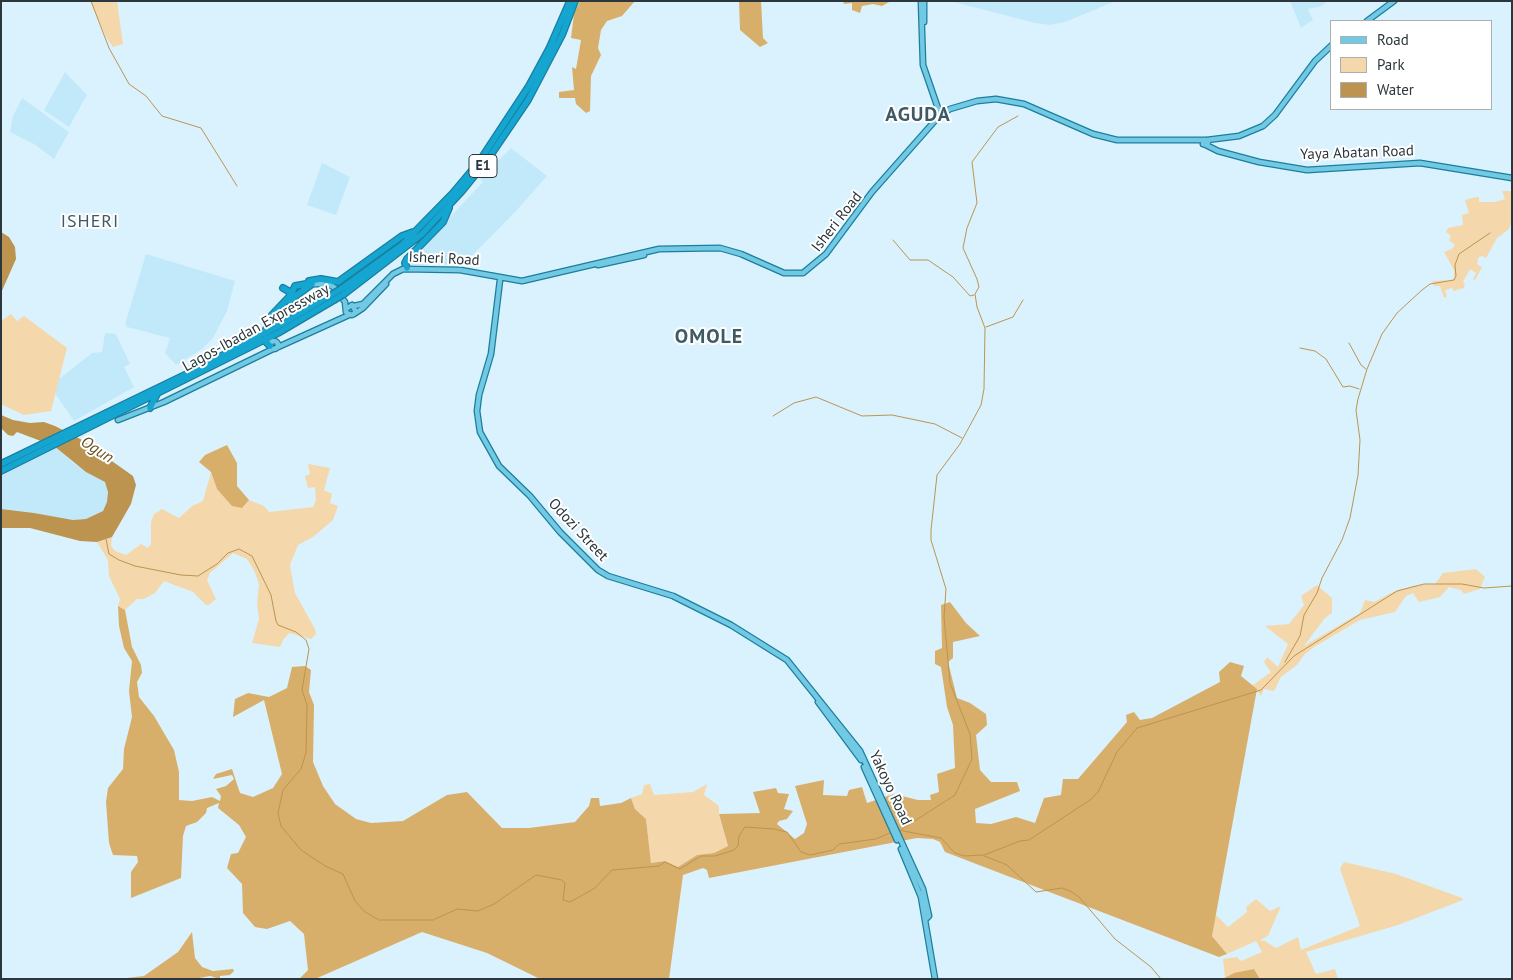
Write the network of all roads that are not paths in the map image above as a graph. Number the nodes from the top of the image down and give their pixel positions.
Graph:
1 (570, 1) edge
2 (576, 1) edge
3 (929, 1) edge
4 (1390, 1) edge
5 (1394, 1) edge
6 (923, 3) edge
7 (1367, 20) edge
8 (1367, 20) edge
9 (1330, 49) edge
10 (935, 100) junction
11 (942, 115) junction
12 (934, 121) junction
13 (1206, 143) junction
14 (1512, 177) edge
15 (451, 203) junction
16 (415, 232) junction
17 (616, 260) junction
18 (407, 268) junction
19 (795, 276) junction
20 (500, 280) junction
21 (312, 282) junction
22 (284, 288) joint
23 (294, 288) junction
24 (340, 290) junction
25 (290, 296) junction
26 (332, 298) junction
27 (345, 302) junction
28 (352, 305) junction
29 (346, 309) junction
30 (354, 314) junction
31 (349, 315) junction
32 (284, 323) junction
33 (278, 333) junction
34 (263, 337) junction
35 (275, 346) junction
36 (157, 394) junction
37 (140, 401) junction
38 (126, 406) junction
39 (148, 409) junction
40 (118, 420) dead end
41 (1, 464) edge
42 (1, 471) edge
43 (814, 692) joint
44 (921, 890) junction
45 (926, 920) junction
46 (935, 979) edge

1 - 16 highway, Lagos-Ibadan Expressway / E1
2 - 15 highway, Lagos-Ibadan Expressway / E1
3 - 6 main road
4 - 7 main road
5 - 8 main road
6 - 10 main road
6 - 11 main road
9 - 13 main road, Isheri Road
10 - 11 main road
10 - 12 main road
11 - 12 main road, Isheri Road
11 - 13 main road, Isheri Road
11 - 19 main road, Isheri Road
12 - 19 main road, Isheri Road
13 - 14 main road, Yaya Abatan Road
15 - 18 highway
15 - 24 highway, Lagos-Ibadan Expressway / E1
16 - 21 highway
16 - 24 highway, Lagos-Ibadan Expressway / E1
17 - 18 main road, Isheri Road
17 - 19 main road, Isheri Road
17 - 20 main road, Isheri Road
18 - 28 main road, Isheri Road
20 - 30 main road, Isheri Road
20 - 43 main road, Odozi Street
21 - 23 highway
21 - 24 main road
21 - 32 highway
22 - 23 main road
22 - 25 highway
23 - 25 highway
24 - 26 highway, Lagos-Ibadan Expressway / E1, bridge
24 - 27 main road
25 - 34 highway
26 - 32 highway, Lagos-Ibadan Expressway / E1
26 - 33 highway, Lagos-Ibadan Expressway / E1
27 - 28 main road
27 - 29 main road
28 - 29 main road, Isheri Road
28 - 30 main road
29 - 31 main road
29 - 35 main road, Isheri Road
30 - 31 main road, Isheri Road
31 - 35 main road, Isheri Road
32 - 34 highway, Lagos-Ibadan Expressway / E1
33 - 34 highway, Lagos-Ibadan Expressway / E1
33 - 35 highway
34 - 35 highway
34 - 36 highway, Lagos-Ibadan Expressway / E1
34 - 38 highway, Lagos-Ibadan Expressway / E1
35 - 39 main road
36 - 37 highway, Lagos-Ibadan Expressway / E1
36 - 39 highway
37 - 38 highway, Lagos-Ibadan Expressway / E1
37 - 39 highway
38 - 41 highway, Lagos-Ibadan Expressway / E1
38 - 42 highway, Lagos-Ibadan Expressway / E1
39 - 40 main road
43 - 44 main road, Yakoyo Road
44 - 45 main road
44 - 45 main road
45 - 46 main road

